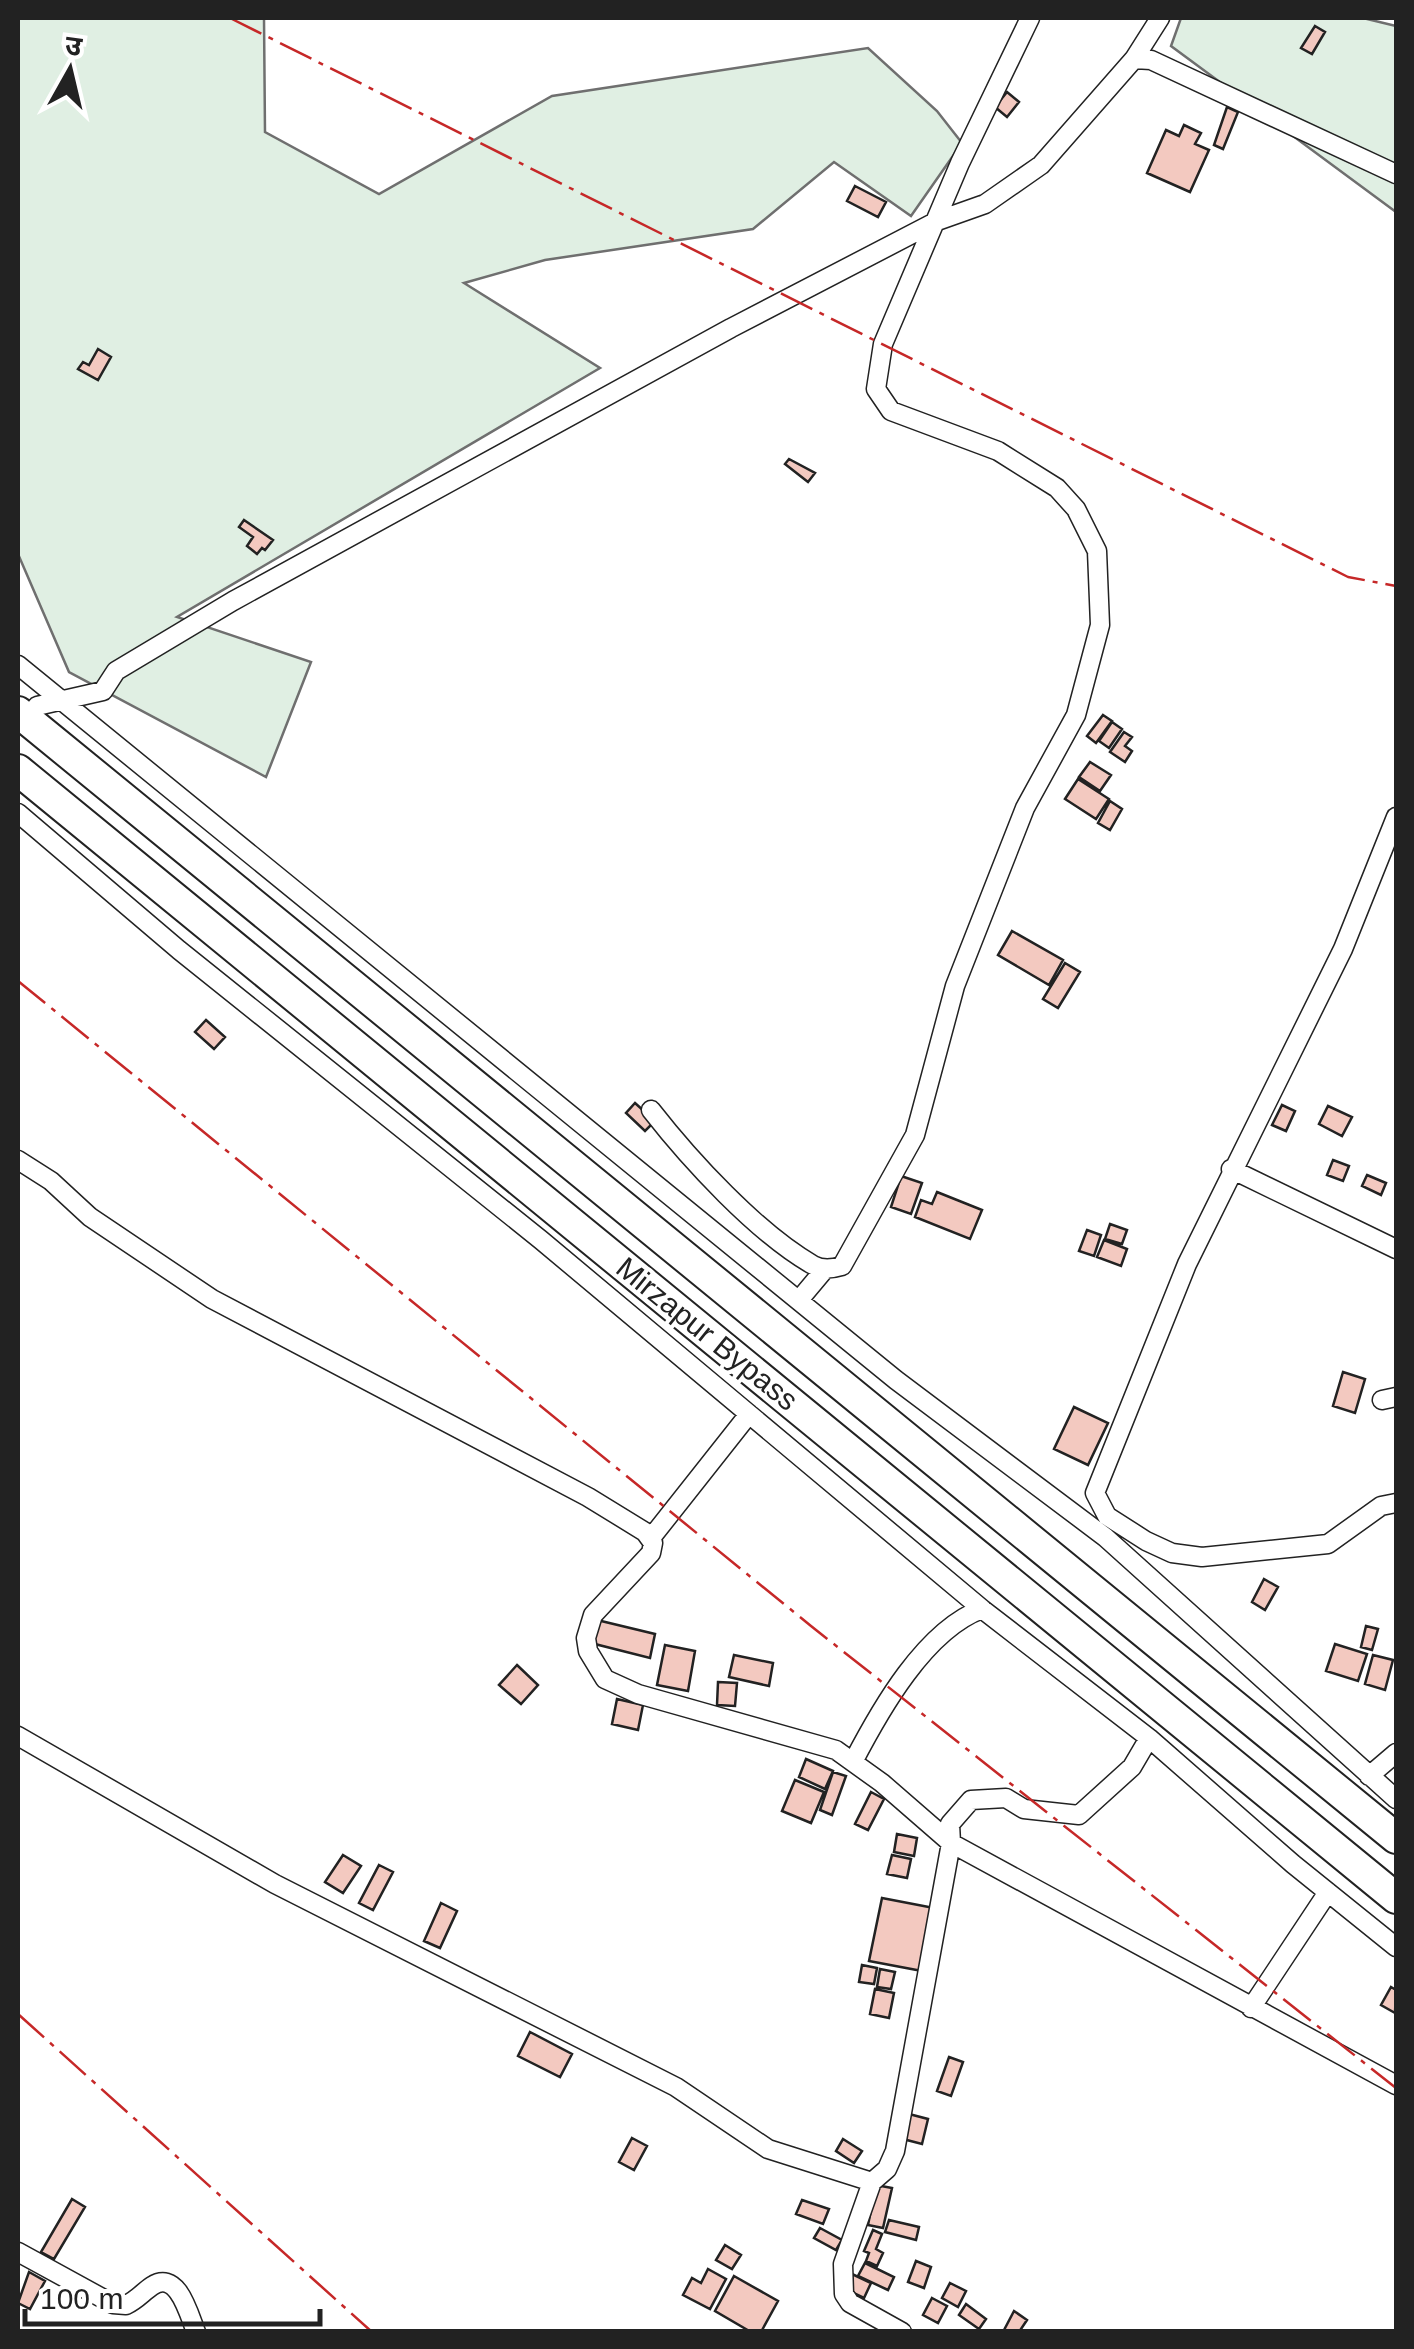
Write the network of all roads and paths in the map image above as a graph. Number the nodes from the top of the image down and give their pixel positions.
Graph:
1 (1030, 18) edge
2 (1160, 18) edge
3 (1134, 59) junction
4 (1396, 174) edge
5 (937, 221) junction
6 (18, 665) edge
7 (59, 701) junction
8 (27, 709) edge
9 (18, 770) edge
10 (18, 813) edge
11 (1396, 817) edge
12 (651, 1110) dead end
13 (18, 1160) edge
14 (1231, 1169) junction
15 (1396, 1249) edge
16 (825, 1269) junction
17 (799, 1300) junction
18 (749, 1414) junction
19 (1396, 1503) edge
20 (651, 1538) junction
21 (982, 1609) junction
22 (18, 1736) edge
23 (1149, 1738) junction
24 (1396, 1753) edge
25 (853, 1762) junction
26 (1369, 1776) junction
27 (1396, 1798) edge
28 (1396, 1838) edge
29 (951, 1842) junction
30 (1328, 1892) junction
31 (1396, 1898) edge
32 (1396, 1947) edge
33 (1251, 2008) junction
34 (1396, 2085) edge
35 (872, 2182) junction
36 (18, 2252) edge
37 (196, 2332) edge
38 (902, 2332) edge

1 - 5 street
2 - 3 street
3 - 4 street
3 - 5 street
5 - 7 street
5 - 16 street
6 - 7 street
7 - 8 street
7 - 17 street
8 - 28 highway
9 - 31 highway, Mirzapur Bypass
10 - 18 street
11 - 14 street
12 - 16 street
13 - 20 street
14 - 15 street
14 - 19 street
16 - 17 street
17 - 26 street
18 - 20 street
18 - 21 street
20 - 25 street
21 - 23 street
21 - 25 street
22 - 35 street
23 - 29 street
23 - 30 street
24 - 26 street
25 - 29 street
26 - 27 street
29 - 33 street
29 - 35 street
30 - 32 street
30 - 33 street
33 - 34 street
35 - 38 street
36 - 37 street

